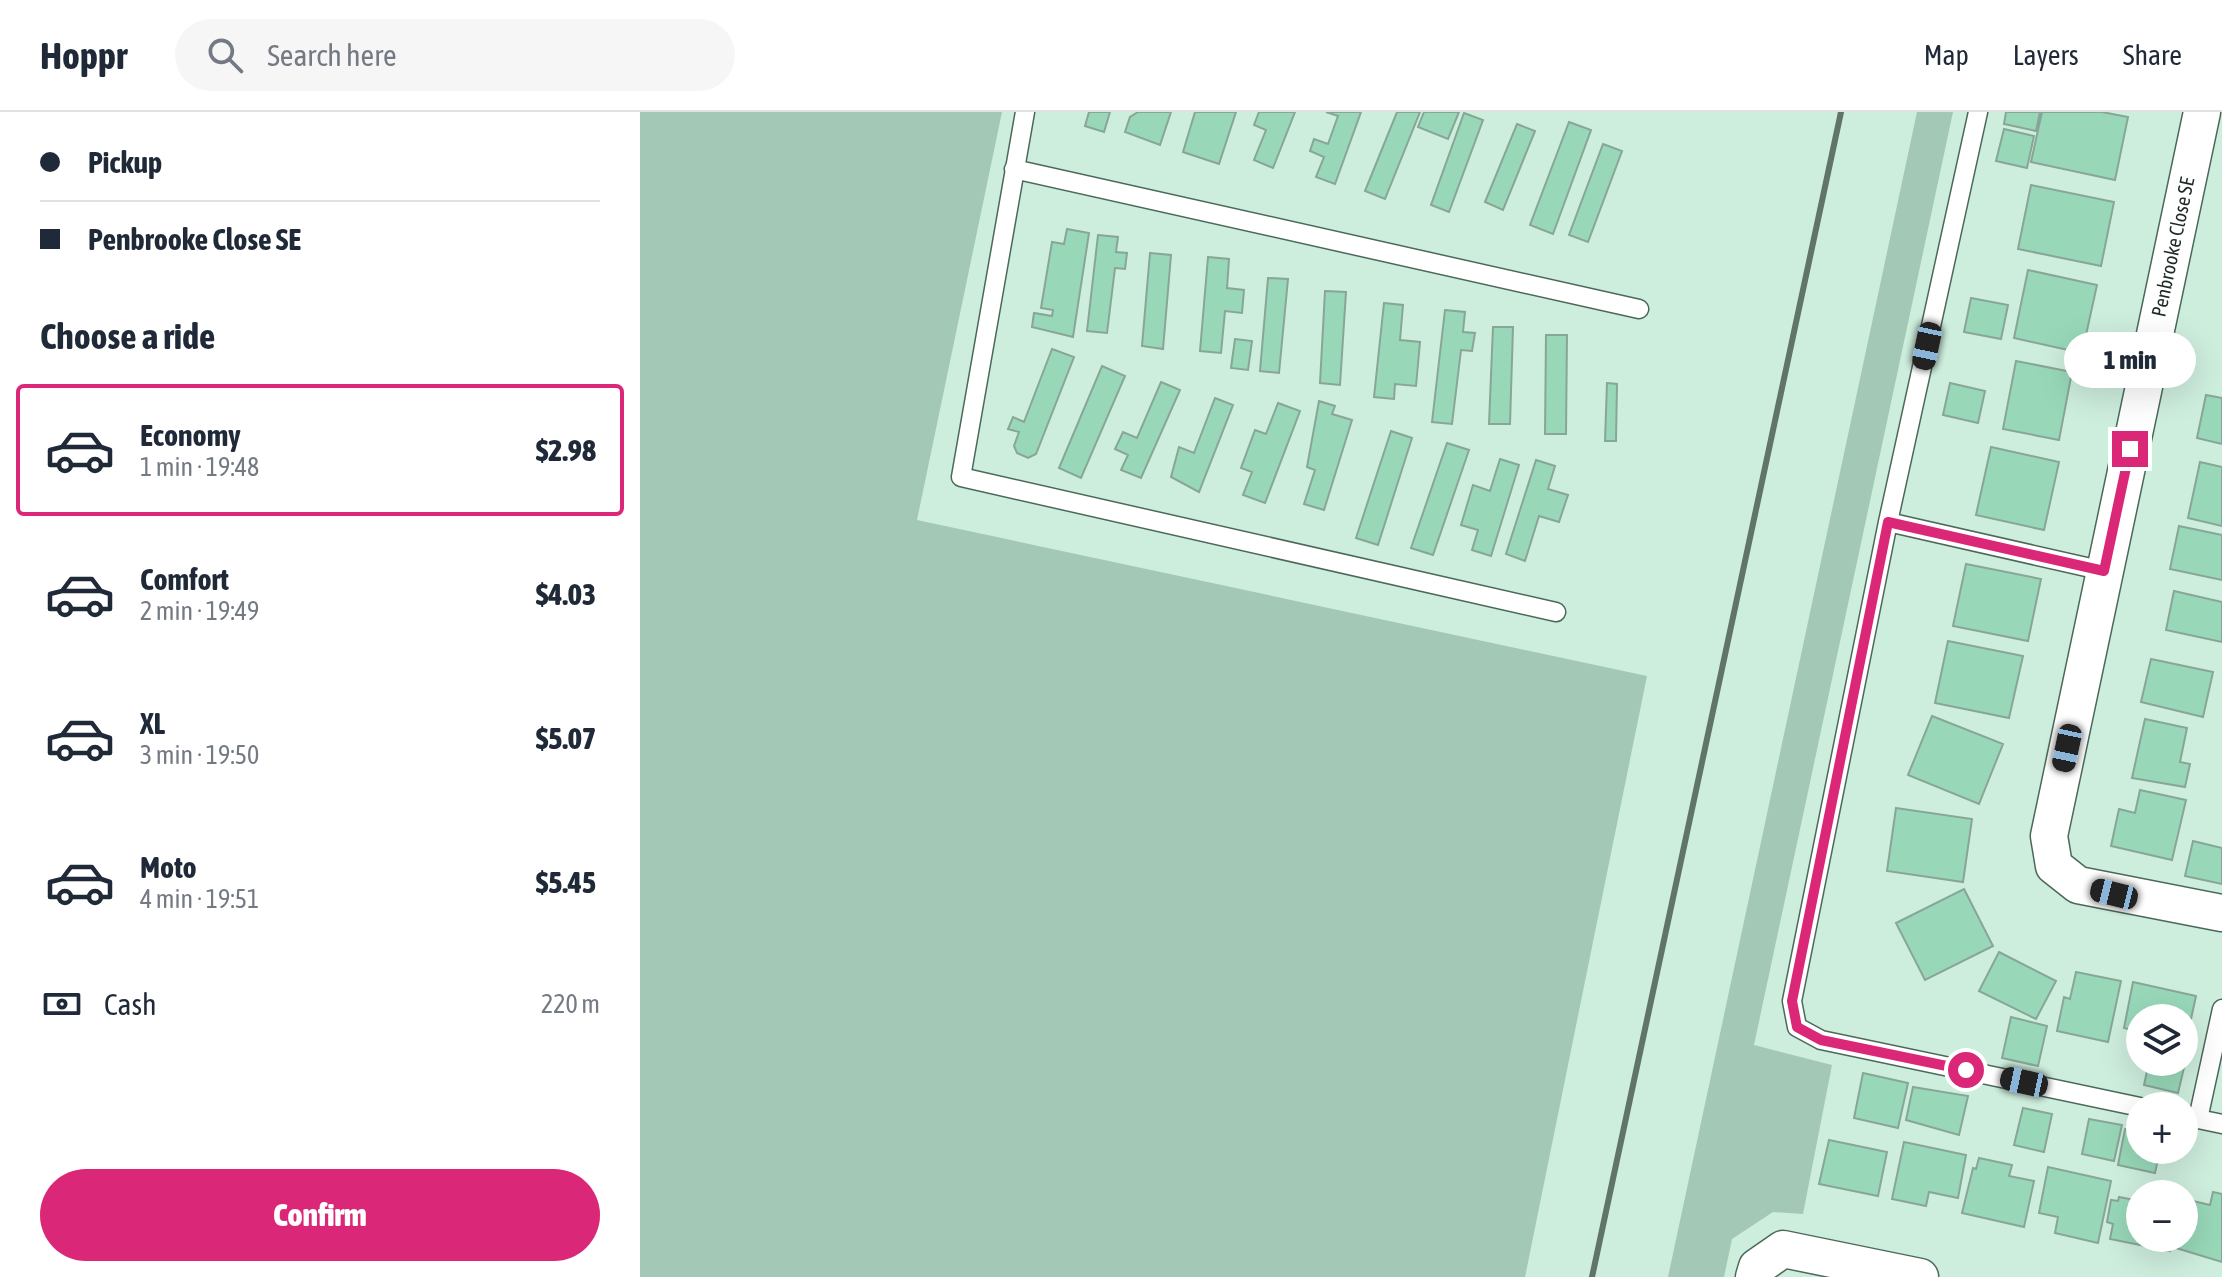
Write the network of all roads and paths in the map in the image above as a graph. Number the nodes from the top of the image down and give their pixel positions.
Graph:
1 (1025, 112) edge
2 (1978, 112) edge
3 (2202, 112) edge
4 (1014, 169) junction
5 (1639, 309) dead end
6 (1888, 522) junction
7 (2104, 571) junction
8 (1556, 612) dead end
9 (2222, 913) edge
10 (2222, 1009) edge
11 (2198, 1093) edge
12 (2126, 1104) edge
13 (2198, 1119) edge
14 (2222, 1124) edge
15 (1754, 1277) edge
16 (1920, 1277) edge

1 - 4 lane
2 - 6 lane
3 - 7 street, Penbrooke Close SE
4 - 5 lane
4 - 8 lane
6 - 7 lane
6 - 12 lane
7 - 9 street, Penbrooke Close SE
10 - 11 lane
13 - 14 lane
15 - 16 street

